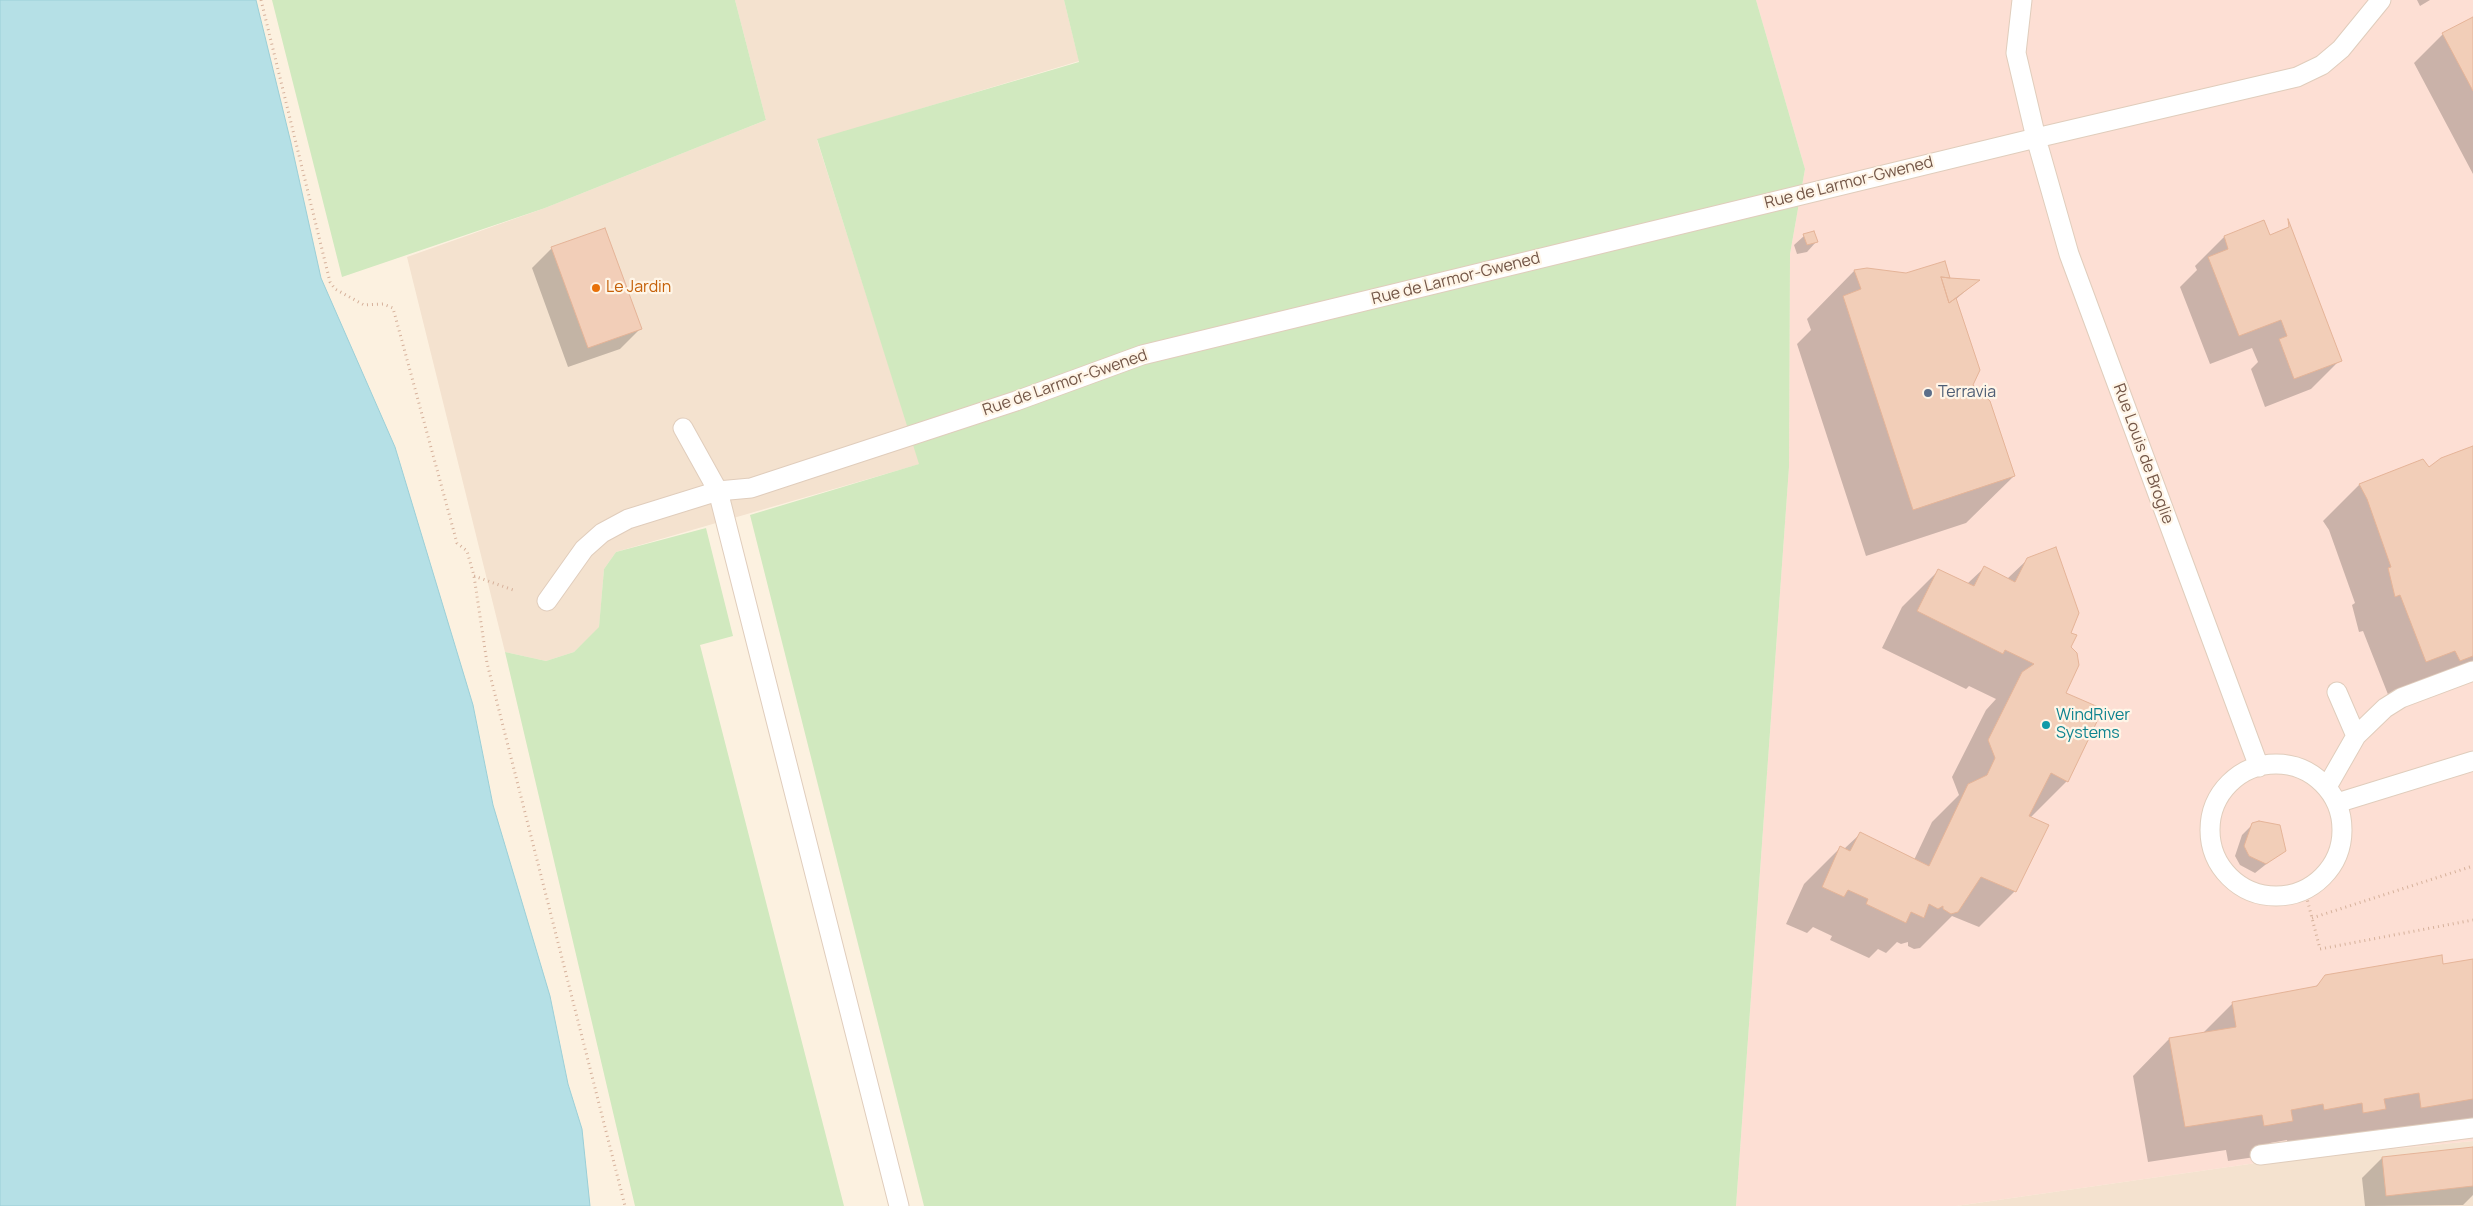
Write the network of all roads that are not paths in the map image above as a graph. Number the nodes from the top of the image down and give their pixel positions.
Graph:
1 (2022, 0) edge
2 (2381, 0) edge
3 (2036, 138) junction
4 (683, 428) dead end
5 (718, 491) junction
6 (547, 601) road end
7 (2473, 671) edge
8 (2337, 692) dead end
9 (2356, 736) junction
10 (2473, 761) edge
11 (2259, 767) junction
12 (2328, 786) junction
13 (2337, 803) junction
14 (2473, 1128) edge
15 (2260, 1155) dead end
16 (899, 1206) edge

1 - 3 lane, Rue Louis de Broglie
2 - 3 lane, Rue de Larmor-Gwened
3 - 5 lane, Rue de Larmor-Gwened
3 - 11 lane, Rue Louis de Broglie
4 - 5 lane
5 - 6 lane, Rue de Larmor-Gwened
5 - 16 lane
7 - 9 lane
8 - 9 lane
9 - 12 lane
10 - 13 lane
11 - 12 lane
11 - 13 lane
12 - 13 lane
14 - 15 lane

